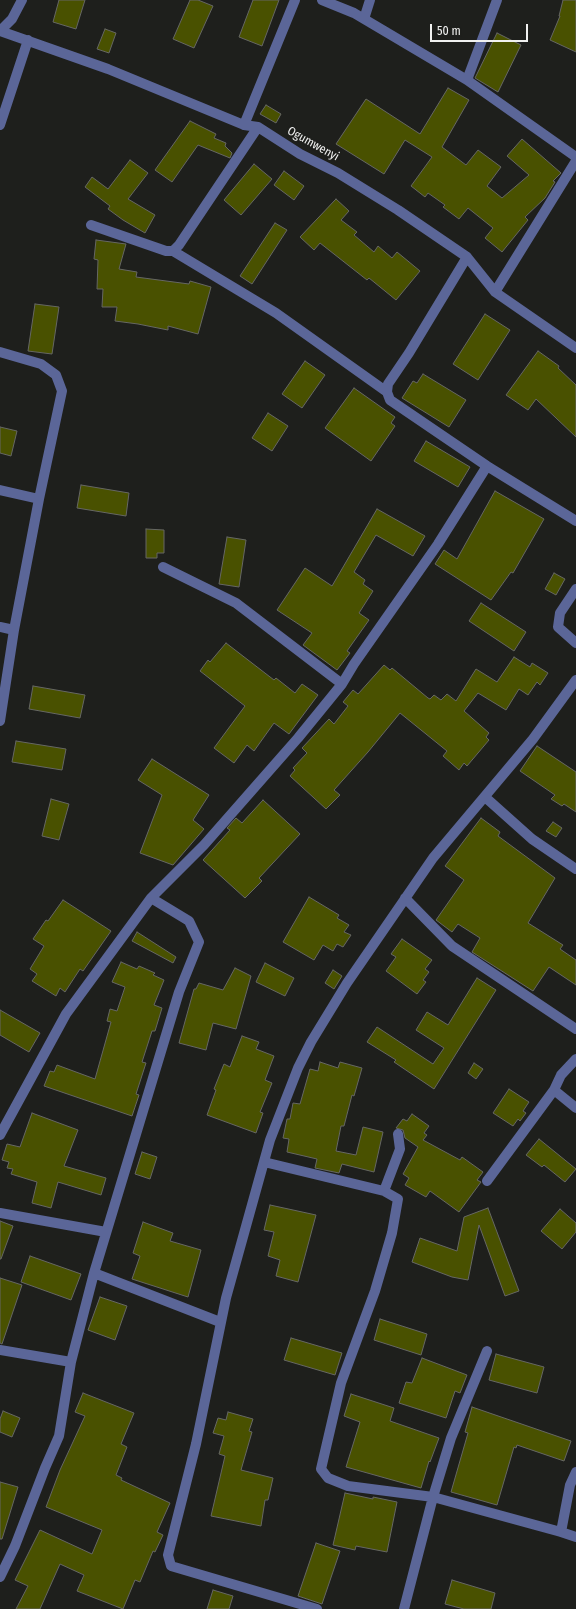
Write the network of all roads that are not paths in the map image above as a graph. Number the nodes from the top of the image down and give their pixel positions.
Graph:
1 (22, 0) edge
2 (295, 0) edge
3 (322, 0) edge
4 (370, 0) edge
5 (497, 0) edge
6 (364, 19) junction
7 (0, 31) edge
8 (28, 40) junction
9 (467, 80) junction
10 (0, 125) edge
11 (244, 125) junction
12 (258, 127) junction
13 (576, 157) edge
14 (576, 161) edge
15 (91, 225) dead end
16 (173, 251) junction
17 (467, 258) junction
18 (495, 292) junction
19 (576, 348) edge
20 (0, 352) edge
21 (387, 392) junction
22 (486, 466) junction
23 (0, 490) edge
24 (39, 499) junction
25 (576, 521) edge
26 (163, 567) dead end
27 (576, 589) edge
28 (0, 627) edge
29 (14, 630) junction
30 (576, 643) edge
31 (576, 680) edge
32 (342, 684) junction
33 (0, 721) edge
34 (485, 797) junction
35 (576, 869) edge
36 (151, 898) junction
37 (405, 898) junction
38 (576, 1029) edge
39 (576, 1059) edge
40 (554, 1090) junction
41 (576, 1108) edge
42 (398, 1134) dead end
43 (0, 1135) edge
44 (264, 1162) junction
45 (487, 1181) dead end
46 (384, 1190) junction
47 (0, 1213) edge
48 (106, 1232) junction
49 (94, 1273) junction
50 (220, 1322) junction
51 (0, 1350) edge
52 (487, 1351) dead end
53 (71, 1362) junction
54 (576, 1472) edge
55 (433, 1497) junction
56 (561, 1532) junction
57 (576, 1537) edge
58 (0, 1578) edge
59 (317, 1609) edge
60 (404, 1609) edge

1 - 7 street
2 - 11 street
3 - 6 street
4 - 6 street
5 - 9 street
6 - 9 street
7 - 8 street, Ogumwenyi
8 - 10 street
8 - 11 street, Ogumwenyi
9 - 13 street
11 - 12 street, Ogumwenyi
12 - 16 street
12 - 17 street, Ogumwenyi
14 - 18 street
15 - 16 street
16 - 21 street
17 - 18 street, Ogumwenyi
17 - 21 street
18 - 19 street, Ogumwenyi
20 - 24 street
21 - 22 street
22 - 25 street
22 - 32 street
23 - 24 street
24 - 29 street
26 - 32 street
27 - 30 street
28 - 29 street
29 - 33 street
31 - 34 street
32 - 36 street
34 - 35 street
34 - 37 street
36 - 43 street
36 - 48 street
37 - 38 street
37 - 44 street
39 - 40 street
40 - 41 street
40 - 45 street
42 - 46 street
44 - 46 street
44 - 50 street
46 - 55 street
47 - 48 street
48 - 49 street
49 - 50 street
49 - 53 street
50 - 59 street
51 - 53 street
52 - 55 street
53 - 58 street
54 - 56 street
55 - 56 street
55 - 60 street
56 - 57 street

